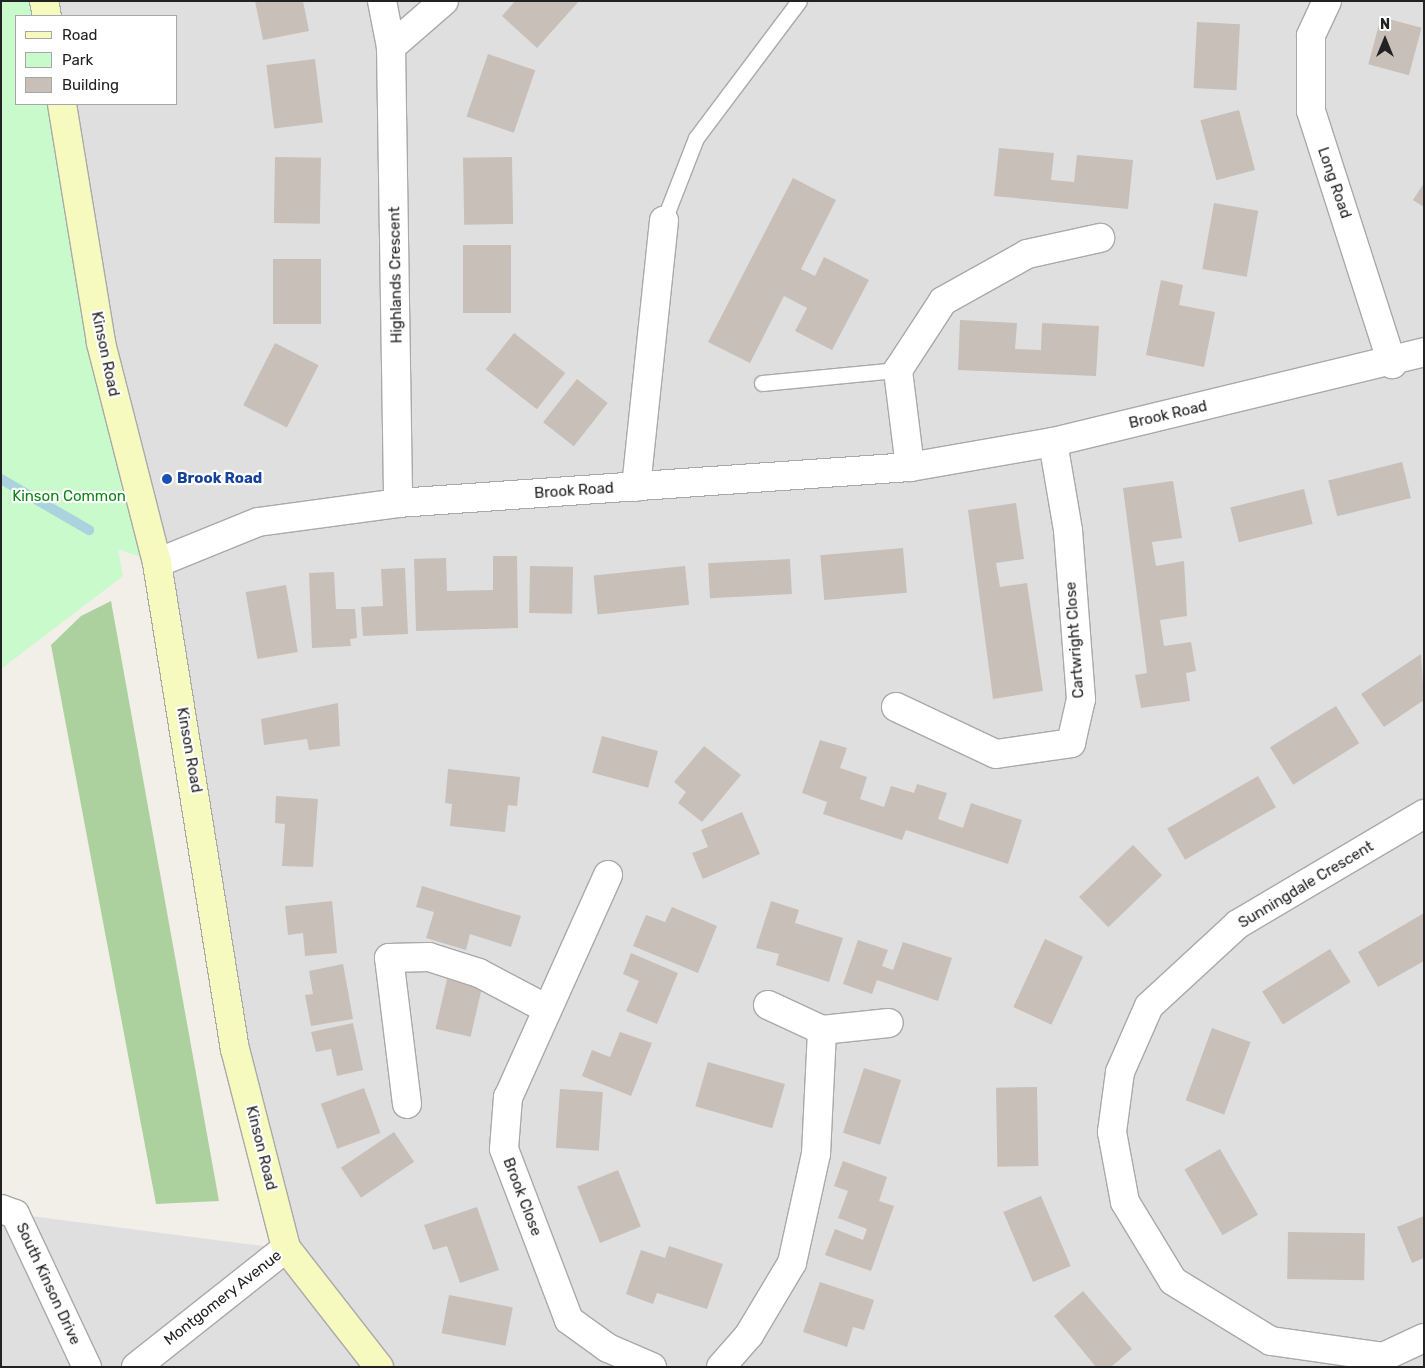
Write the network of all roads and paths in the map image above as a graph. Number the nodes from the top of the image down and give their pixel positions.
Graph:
1 (44, 1) edge
2 (382, 1) edge
3 (444, 1) edge
4 (799, 1) edge
5 (1327, 1) edge
6 (47, 15) edge
7 (391, 47) junction
8 (62, 105) edge
9 (664, 220) joint
10 (1100, 238) dead end
11 (1424, 352) edge
12 (1392, 364) junction
13 (898, 370) junction
14 (762, 383) dead end
15 (1053, 442) junction
16 (910, 467) junction
17 (636, 487) junction
18 (398, 503) junction
19 (157, 563) junction
20 (896, 707) dead end
21 (1424, 814) edge
22 (608, 875) dead end
23 (768, 1005) dead end
24 (545, 1008) junction
25 (889, 1023) dead end
26 (822, 1030) junction
27 (407, 1104) dead end
28 (1, 1208) edge
29 (286, 1248) junction
30 (1424, 1338) edge
31 (87, 1367) edge
32 (136, 1367) edge
33 (379, 1367) edge
34 (652, 1367) edge
35 (721, 1367) edge

1 - 6 street
2 - 7 street, Highlands Crescent
3 - 7 street
4 - 9 lane
5 - 12 street, Long Road
7 - 18 street, Highlands Crescent
8 - 19 street, Kinson Road
9 - 17 street
10 - 13 street
11 - 12 street, Brook Road
12 - 15 street, Brook Road
13 - 14 lane
13 - 16 street
15 - 16 street, Brook Road
15 - 20 street, Cartwright Close
16 - 17 street, Brook Road
17 - 18 street, Brook Road
18 - 19 street, Brook Road
19 - 29 street, Kinson Road
21 - 30 street, Sunningdale Crescent
22 - 24 street, Brook Close
23 - 26 street
24 - 27 street
24 - 34 street, Brook Close
25 - 26 street
26 - 35 street
28 - 31 street, South Kinson Drive
29 - 32 street, Montgomery Avenue
29 - 33 street, Kinson Road

